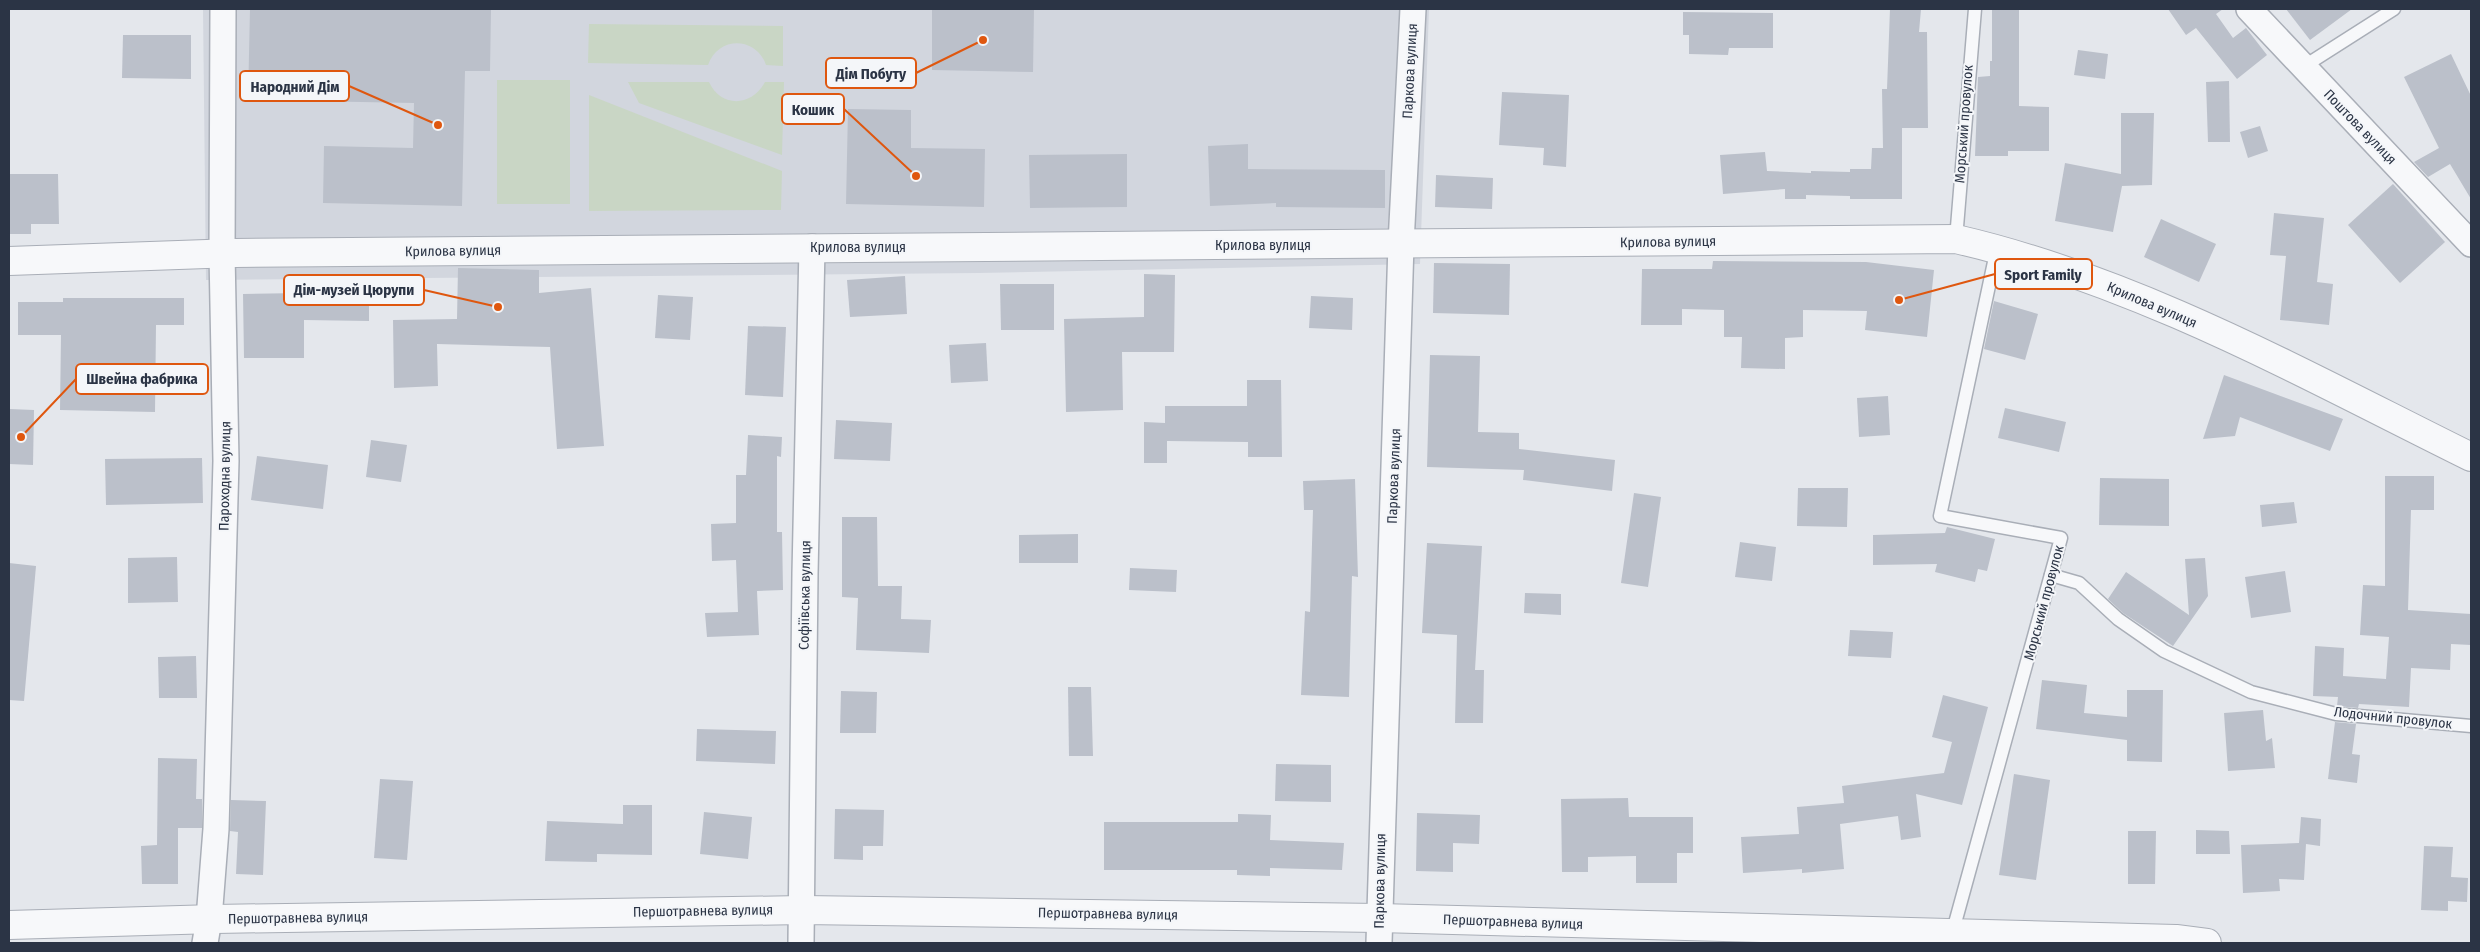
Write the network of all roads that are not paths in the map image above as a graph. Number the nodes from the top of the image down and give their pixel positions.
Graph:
1 (223, 9) edge
2 (1413, 9) edge
3 (1975, 9) edge
4 (2249, 9) edge
5 (2394, 9) edge
6 (2303, 68) junction
7 (1956, 239) junction
8 (1401, 244) junction
9 (2471, 244) edge
10 (812, 247) junction
11 (1997, 248) junction
12 (222, 254) junction
13 (9, 261) edge
14 (2471, 458) edge
15 (2051, 575) junction
16 (2471, 726) edge
17 (802, 910) junction
18 (9, 926) edge
19 (1815, 930) junction
20 (207, 931) edge
21 (1379, 931) edge
22 (1952, 934) junction
23 (801, 943) edge
24 (1786, 943) edge
25 (2207, 943) edge

1 - 12 street, Пароходна вулиця
2 - 8 street, Паркова вулиця
3 - 7 lane, Морський провулок
4 - 6 street, Поштова вулиця
5 - 6 lane
6 - 9 street, Поштова вулиця
7 - 8 street, Крилова вулиця
7 - 11 street, Крилова вулиця
8 - 10 street, Крилова вулиця
8 - 21 street, Паркова вулиця
10 - 12 street, Крилова вулиця
10 - 17 street, Софіївська вулиця
11 - 14 street, Крилова вулиця
11 - 15 lane, Морський провулок
12 - 13 street, Крилова вулиця
12 - 20 street, Пароходна вулиця
15 - 16 lane, Лодочний провулок
15 - 22 lane, Морський провулок
17 - 20 street, Першотравнева вулиця
17 - 21 street, Першотравнева вулиця
17 - 23 street, Софіївська вулиця
18 - 20 street, Першотравнева вулиця
19 - 21 street, Першотравнева вулиця
19 - 22 street, Першотравнева вулиця
19 - 24 street
22 - 25 street, Першотравнева вулиця

